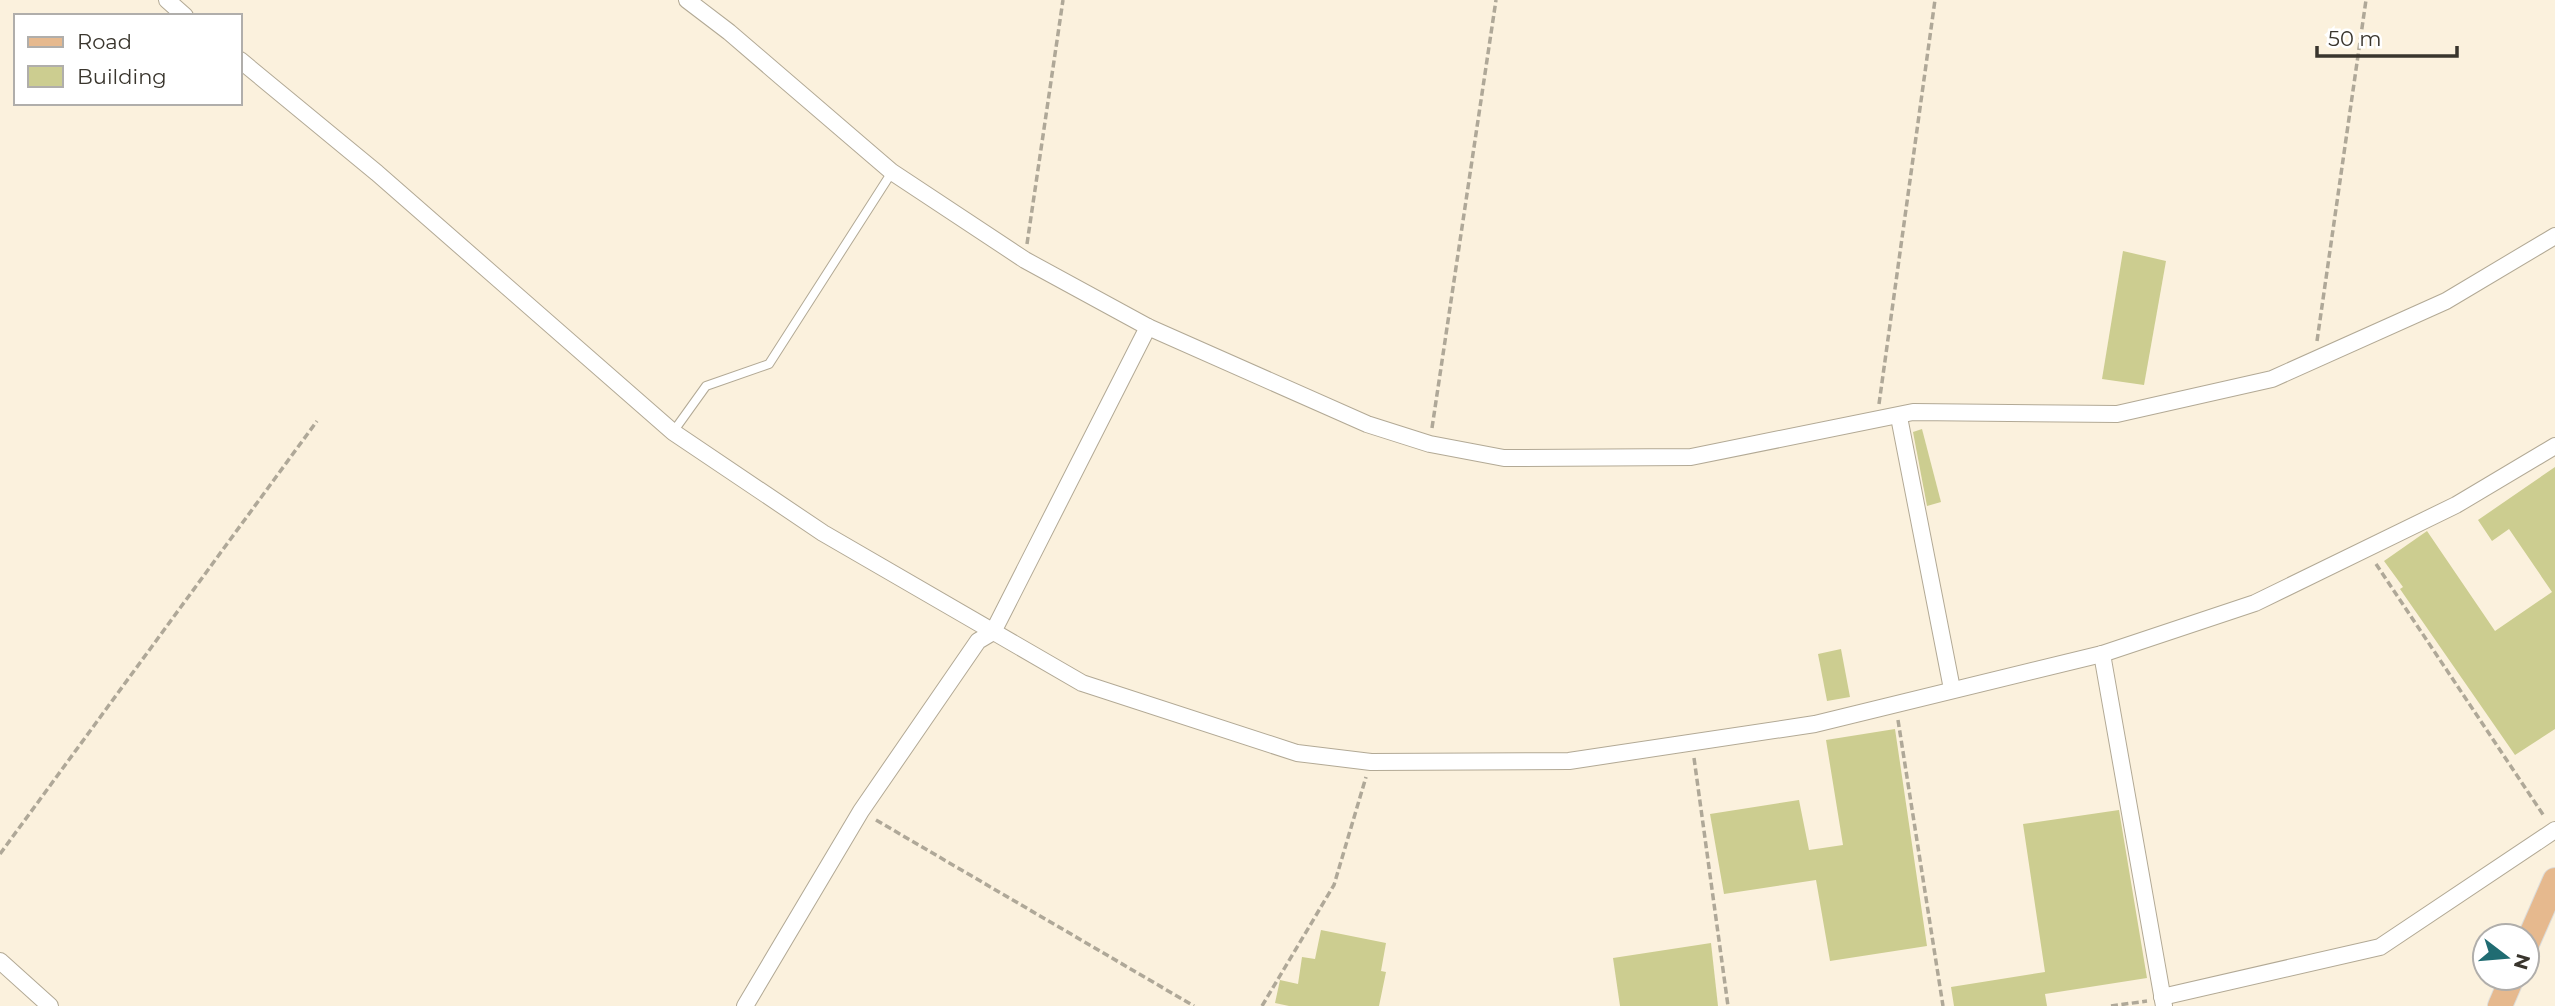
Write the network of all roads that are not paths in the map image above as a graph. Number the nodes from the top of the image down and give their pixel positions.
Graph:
1 (167, 0) edge
2 (687, 0) edge
3 (183, 14) edge
4 (242, 62) edge
5 (892, 172) junction
6 (2555, 236) edge
7 (1148, 327) junction
8 (1899, 416) junction
9 (673, 432) junction
10 (2555, 446) edge
11 (993, 632) junction
12 (2102, 654) junction
13 (1952, 689) junction
14 (2551, 826) edge
15 (2555, 880) edge
16 (2537, 922) edge
17 (0, 961) edge
18 (2163, 1003) edge
19 (50, 1006) edge
20 (746, 1006) edge

1 - 3 street
2 - 5 street
4 - 9 street
5 - 7 street
5 - 9 lane
6 - 8 street
7 - 8 street
7 - 11 street
8 - 13 street
9 - 11 street
10 - 12 street
11 - 13 street
11 - 20 street
12 - 13 street
12 - 18 street
14 - 18 street
15 - 16 main road
17 - 19 street

